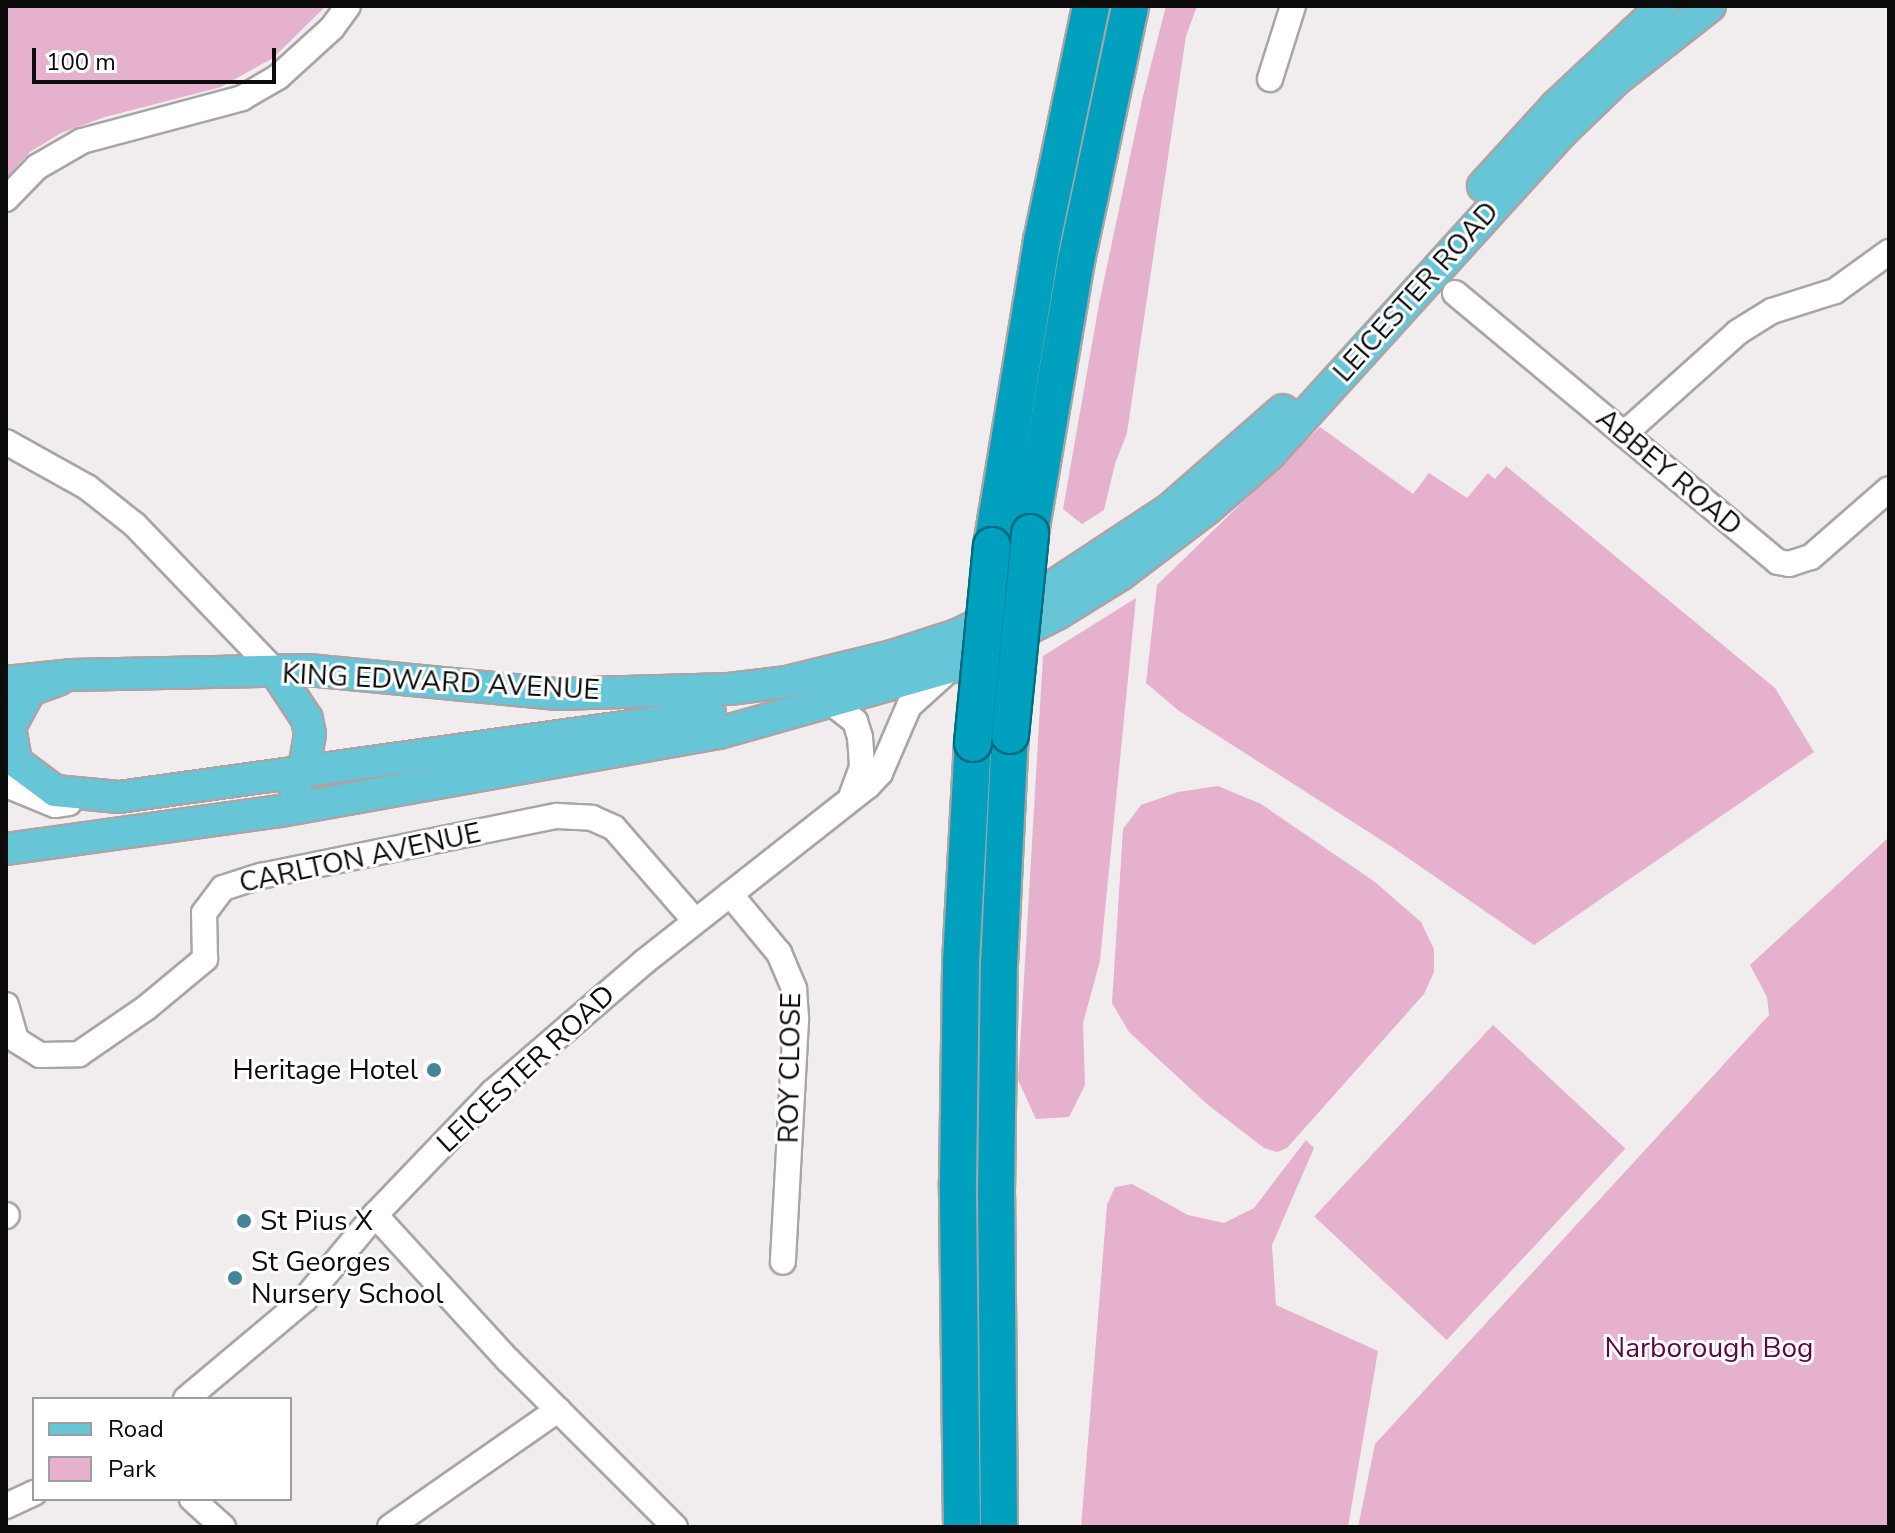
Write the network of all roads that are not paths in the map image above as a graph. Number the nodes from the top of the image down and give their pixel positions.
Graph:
1 (348, 6) edge
2 (1091, 6) edge
3 (1130, 6) edge
4 (1293, 6) edge
5 (1663, 6) edge
6 (1710, 6) edge
7 (1270, 79) dead end
8 (6, 199) edge
9 (1889, 252) edge
10 (1455, 293) dead end
11 (1624, 434) junction
12 (6, 442) edge
13 (1889, 489) edge
14 (1118, 560) junction
15 (952, 667) junction
16 (276, 672) junction
17 (71, 675) junction
18 (6, 682) edge
19 (822, 702) junction
20 (303, 773) junction
21 (6, 785) edge
22 (852, 795) junction
23 (119, 797) junction
24 (280, 811) junction
25 (6, 849) edge
26 (730, 894) junction
27 (695, 921) junction
28 (6, 1005) edge
29 (375, 1215) junction
30 (783, 1262) dead end
31 (188, 1397) edge
32 (558, 1410) junction
33 (32, 1494) edge
34 (194, 1501) edge
35 (6, 1506) edge
36 (223, 1527) edge
37 (390, 1527) edge
38 (675, 1527) edge
39 (962, 1527) edge
40 (999, 1527) edge

1 - 8 street
2 - 39 highway, bridge
3 - 40 highway, bridge
4 - 7 street
5 - 14 main road, LEICESTER ROAD
6 - 14 main road, LEICESTER ROAD
9 - 11 street
10 - 11 street, ABBEY ROAD
11 - 13 street, ABBEY ROAD
12 - 16 street
14 - 15 main road, KING EDWARD AVENUE
14 - 16 main road, KING EDWARD AVENUE
15 - 19 main road, KING EDWARD AVENUE
15 - 22 street, LEICESTER ROAD
16 - 17 main road, KING EDWARD AVENUE
16 - 20 main road
17 - 18 main road, KING EDWARD AVENUE
17 - 23 main road, KING EDWARD AVENUE
19 - 20 main road, KING EDWARD AVENUE
19 - 22 street
19 - 24 main road, KING EDWARD AVENUE
20 - 23 main road, KING EDWARD AVENUE
20 - 24 main road
21 - 23 street
22 - 26 street, LEICESTER ROAD
24 - 25 main road, KING EDWARD AVENUE
26 - 27 street, LEICESTER ROAD
26 - 30 street, ROY CLOSE
27 - 28 street, CARLTON AVENUE
27 - 29 street, LEICESTER ROAD
29 - 31 street, LEICESTER ROAD
29 - 32 street
32 - 37 street
32 - 38 street
33 - 35 street
34 - 36 street

